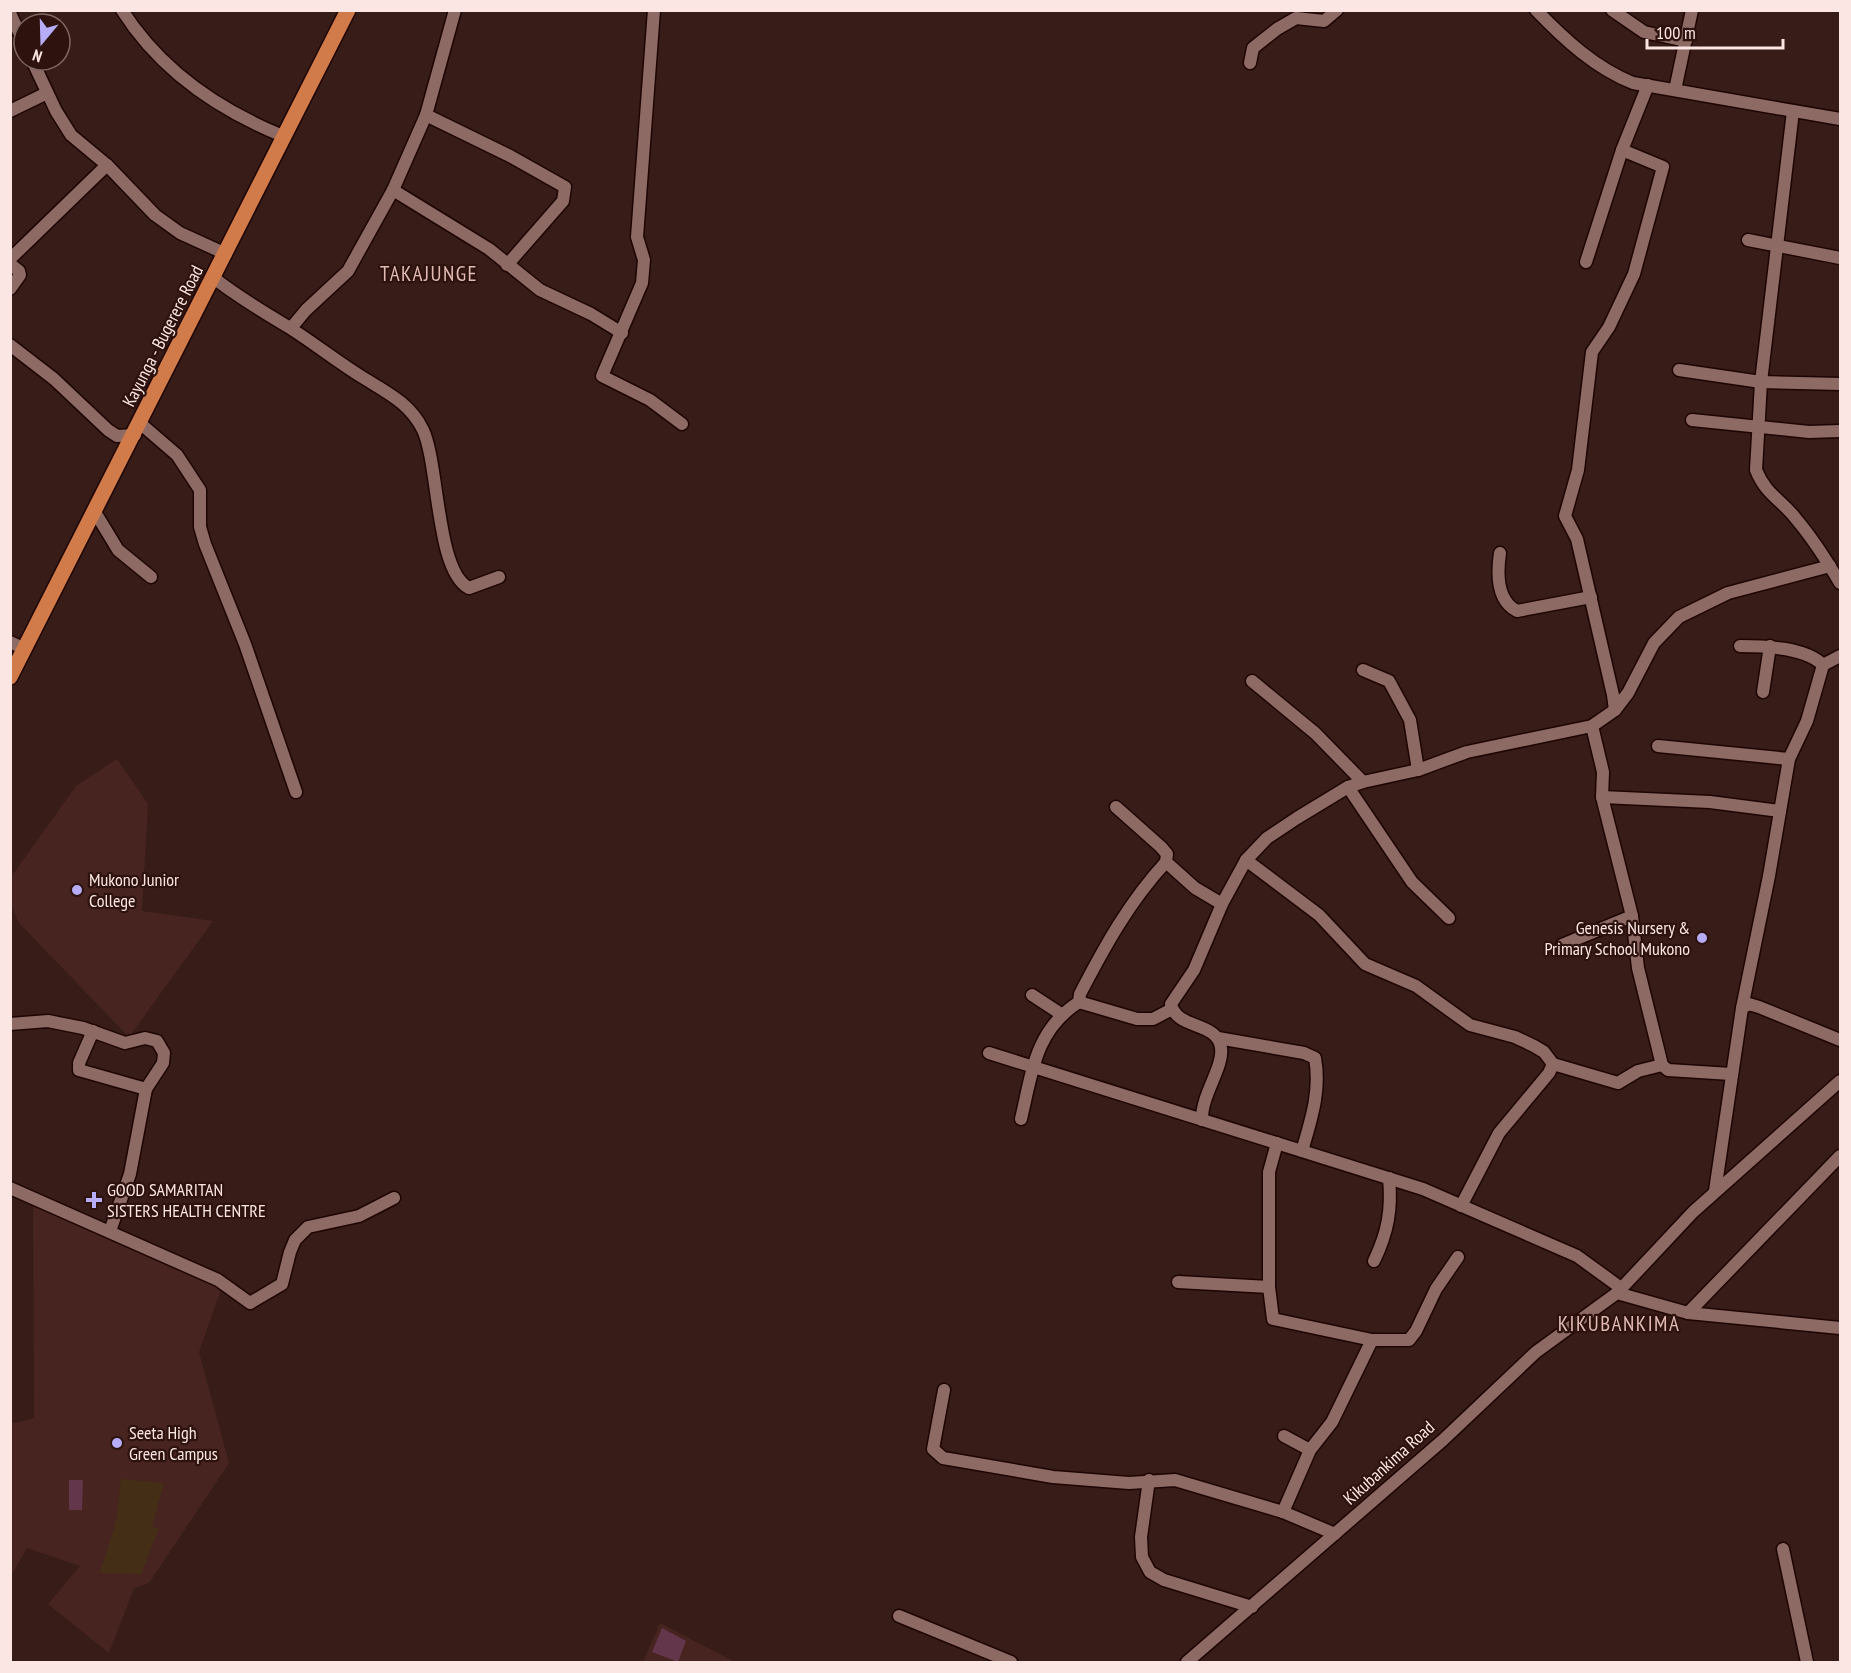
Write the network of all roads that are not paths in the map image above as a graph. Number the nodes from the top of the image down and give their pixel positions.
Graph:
1 (122, 10) edge
2 (348, 10) edge
3 (455, 10) edge
4 (654, 10) edge
5 (1337, 10) edge
6 (1536, 10) edge
7 (1612, 10) edge
8 (1692, 10) edge
9 (1686, 41) junction
10 (1250, 63) dead end
11 (37, 72) edge
12 (1648, 85) junction
13 (1675, 90) junction
14 (47, 93) junction
15 (10, 111) edge
16 (1793, 111) junction
17 (426, 115) junction
18 (1840, 119) edge
19 (283, 136) junction
20 (1622, 150) junction
21 (107, 165) junction
22 (393, 190) junction
23 (1748, 240) dead end
24 (1777, 246) junction
25 (226, 254) junction
26 (1840, 258) edge
27 (10, 259) edge
28 (1586, 262) dead end
29 (10, 264) edge
30 (507, 265) junction
31 (214, 278) junction
32 (10, 289) edge
33 (291, 328) junction
34 (622, 333) junction
35 (10, 345) edge
36 (1679, 370) dead end
37 (1761, 382) junction
38 (1840, 384) edge
39 (1692, 420) dead end
40 (682, 424) dead end
41 (1758, 427) junction
42 (138, 430) junction
43 (1840, 431) edge
44 (95, 512) junction
45 (1500, 553) dead end
46 (1830, 567) junction
47 (151, 577) dead end
48 (499, 577) dead end
49 (1840, 583) edge
50 (1591, 597) junction
51 (10, 642) edge
52 (1740, 646) dead end
53 (1770, 646) junction
54 (25, 649) junction
55 (1840, 656) edge
56 (1822, 665) junction
57 (1363, 670) dead end
58 (10, 677) edge
59 (1252, 681) dead end
60 (1763, 692) dead end
61 (1615, 710) junction
62 (1592, 726) junction
63 (1658, 746) dead end
64 (1789, 759) junction
65 (1418, 770) junction
66 (1363, 782) junction
67 (1348, 787) junction
68 (296, 792) dead end
69 (1602, 797) junction
70 (1116, 807) dead end
71 (1780, 811) junction
72 (1246, 860) junction
73 (1166, 862) junction
74 (1222, 904) junction
75 (1632, 916) junction
76 (1449, 918) dead end
77 (1562, 945) dead end
78 (1032, 995) dead end
79 (1079, 1002) junction
80 (1742, 1008) junction
81 (1172, 1009) junction
82 (1061, 1014) junction
83 (10, 1024) edge
84 (93, 1031) junction
85 (1218, 1038) junction
86 (1840, 1040) edge
87 (989, 1053) dead end
88 (1553, 1064) junction
89 (1662, 1065) junction
90 (1033, 1068) junction
91 (1731, 1074) junction
92 (1840, 1081) edge
93 (147, 1089) junction
94 (1021, 1119) dead end
95 (1202, 1120) junction
96 (1277, 1143) junction
97 (1302, 1151) junction
98 (1840, 1156) edge
99 (1389, 1178) junction
100 (10, 1188) edge
101 (1715, 1191) junction
102 (394, 1198) dead end
103 (1461, 1206) junction
104 (110, 1231) junction
105 (1458, 1257) dead end
106 (1374, 1260) dead end
107 (1178, 1282) dead end
108 (1269, 1287) junction
109 (1619, 1290) junction
110 (1688, 1313) junction
111 (1840, 1328) edge
112 (1372, 1340) junction
113 (944, 1390) dead end
114 (1284, 1436) dead end
115 (1310, 1450) junction
116 (1149, 1480) junction
117 (1283, 1512) junction
118 (1335, 1534) junction
119 (1783, 1549) dead end
120 (1251, 1606) junction
121 (899, 1616) dead end
122 (1011, 1662) edge
123 (1187, 1662) edge
124 (1807, 1662) edge

1 - 19 street
2 - 19 main road, Kayunga - Bugerere Road
3 - 17 street
4 - 34 street
5 - 10 street
6 - 12 street
7 - 9 street
8 - 9 street
9 - 13 street
11 - 14 street
12 - 13 street
12 - 20 street
13 - 16 street
14 - 15 street
14 - 21 street
16 - 18 street
16 - 24 street
17 - 22 street
17 - 30 street
19 - 25 main road, Kayunga - Bugerere Road
20 - 28 street
20 - 50 street
21 - 25 street
21 - 27 street
22 - 30 street
22 - 33 street
23 - 24 street
24 - 26 street
24 - 37 street
25 - 31 main road, Kayunga - Bugerere Road
29 - 32 street
30 - 34 street
31 - 33 street
31 - 42 main road, Kayunga - Bugerere Road
33 - 48 street
34 - 40 street
35 - 42 street
36 - 37 street
37 - 38 street
37 - 41 street
39 - 41 street
41 - 43 street
41 - 46 street
42 - 44 main road, Kayunga - Bugerere Road
42 - 68 street
44 - 47 street
44 - 54 main road, Kayunga - Bugerere Road
45 - 50 street
46 - 49 street
46 - 61 street
50 - 61 street
51 - 54 street
52 - 53 street
53 - 56 street
53 - 60 street
54 - 58 main road, Kayunga - Bugerere Road
55 - 56 street
56 - 64 street
57 - 65 street
59 - 66 street
61 - 62 street
62 - 65 street
62 - 69 street
63 - 64 street
64 - 71 street
65 - 66 street
66 - 67 street
67 - 72 street
67 - 76 street
69 - 71 street
69 - 75 street
70 - 73 street
71 - 80 street
72 - 74 street
72 - 88 street
73 - 74 street
73 - 79 street
74 - 81 street
75 - 77 street
75 - 89 street
78 - 82 street
79 - 81 street
79 - 82 street
80 - 86 street
80 - 91 street
81 - 85 street
82 - 90 street
83 - 84 street
84 - 93 street
84 - 93 street
85 - 95 street
85 - 97 street
87 - 90 street
88 - 89 street
88 - 103 street
89 - 91 street
90 - 94 street
90 - 95 street
91 - 101 street
92 - 101 street, Kikubankima Road
93 - 104 street
95 - 96 street
96 - 97 street
96 - 108 street
97 - 99 street
98 - 110 street
99 - 103 street
99 - 106 street
100 - 104 street
101 - 109 street, Kikubankima Road
102 - 104 street
103 - 109 street
105 - 112 street
107 - 108 street
108 - 112 street
109 - 110 street
109 - 118 street, Kikubankima Road
110 - 111 street
112 - 115 street
113 - 116 street
114 - 115 street
115 - 117 street
116 - 117 street
116 - 120 street
117 - 118 street
118 - 120 street, Kikubankima Road
119 - 124 street
120 - 123 street, Kikubankima Road
121 - 122 street

